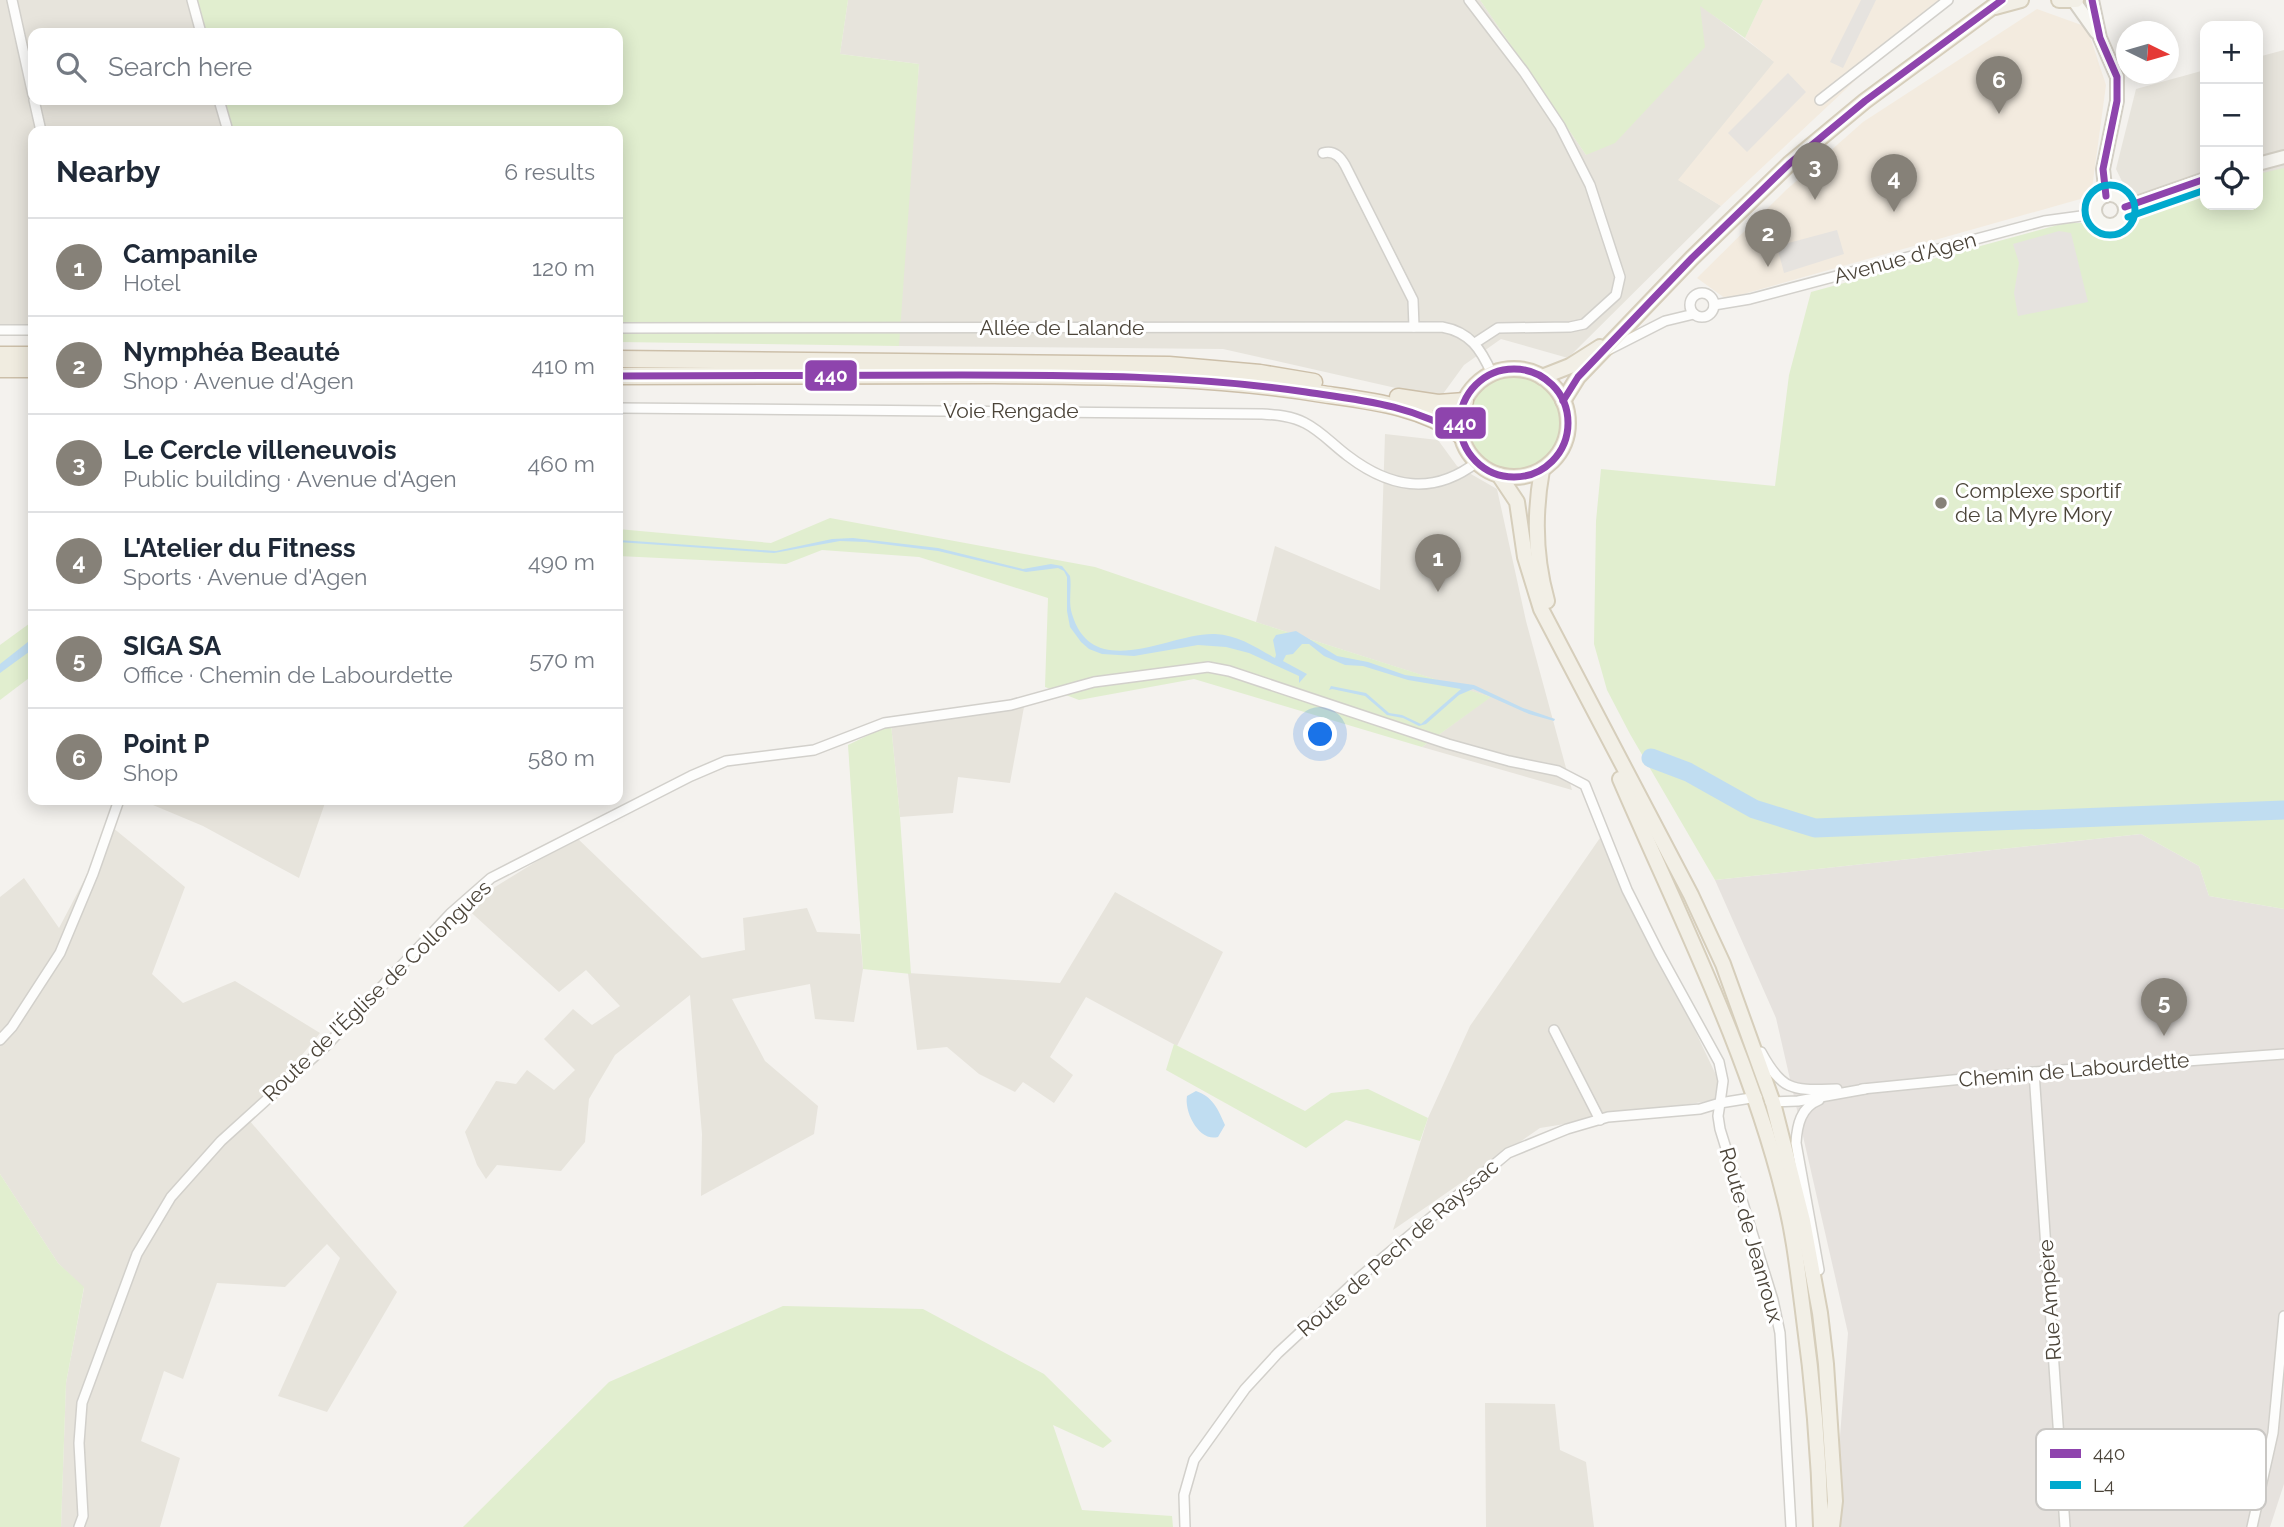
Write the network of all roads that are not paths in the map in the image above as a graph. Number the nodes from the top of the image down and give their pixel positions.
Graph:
1 (12, 0) edge
2 (192, 0) edge
3 (1469, 0) edge
4 (1948, 0) edge
5 (2021, 0) edge
6 (2059, 0) edge
7 (2075, 0) edge
8 (2092, 0) edge
9 (1998, 4) edge
10 (200, 28) edge
11 (2100, 38) junction
12 (28, 71) edge
13 (1820, 100) dead end
14 (36, 105) edge
15 (220, 105) edge
16 (40, 126) edge
17 (227, 126) edge
18 (1323, 153) dead end
19 (2284, 157) edge
20 (2263, 163) edge
21 (2200, 181) edge
22 (2106, 196) junction
23 (2124, 207) junction
24 (2096, 214) junction
25 (1714, 305) junction
26 (1694, 314) junction
27 (1414, 327) junction
28 (623, 328) edge
29 (0, 330) edge
30 (28, 330) edge
31 (1621, 333) junction
32 (1475, 343) junction
33 (1601, 354) junction
34 (0, 355) edge
35 (28, 355) edge
36 (623, 359) edge
37 (0, 369) edge
38 (28, 369) edge
39 (1492, 374) junction
40 (623, 376) edge
41 (1542, 377) junction
42 (1465, 401) junction
43 (1563, 401) junction
44 (623, 408) edge
45 (1462, 436) junction
46 (1477, 462) junction
47 (1542, 470) junction
48 (1499, 475) junction
49 (1560, 646) junction
50 (1590, 706) junction
51 (1585, 785) joint
52 (117, 805) edge
53 (1746, 1026) junction
54 (1555, 1030) dead end
55 (0, 1040) edge
56 (2284, 1054) edge
57 (2034, 1072) junction
58 (1865, 1089) junction
59 (1754, 1097) junction
60 (1720, 1103) junction
61 (1773, 1103) junction
62 (1600, 1120) junction
63 (1820, 1313) junction
64 (2284, 1315) edge
65 (2058, 1429) edge
66 (2266, 1464) edge
67 (79, 1527) edge
68 (1185, 1527) edge
69 (1791, 1527) edge
70 (1821, 1527) edge
71 (1832, 1527) edge

1 - 12 street
2 - 10 street
3 - 32 street
4 - 13 street
5 - 9 main road
6 - 7 main road
7 - 11 main road
8 - 11 main road
9 - 31 main road
11 - 22 main road
14 - 16 street
15 - 17 street
18 - 27 street
19 - 20 main road
21 - 23 main road
22 - 23 main road
22 - 24 main road
23 - 24 main road
24 - 25 street, Avenue d'Agen
25 - 26 street
25 - 26 street
26 - 33 street
27 - 28 street, Allée de Lalande
27 - 32 street, Allée de Lalande
29 - 30 street
31 - 33 main road
31 - 41 main road
32 - 39 street
33 - 43 main road
34 - 35 highway
36 - 42 highway
37 - 38 highway
39 - 41 main road
39 - 42 main road
40 - 45 highway
41 - 43 main road
42 - 45 main road
43 - 47 main road
44 - 46 street, Voie Rengade
45 - 46 main road
46 - 48 main road
47 - 48 main road
47 - 49 main road
48 - 49 main road
49 - 50 main road
50 - 53 main road
50 - 59 main road
51 - 60 street, Route de Jeanroux
51 - 67 street, Route de l’Église de Collongues
52 - 55 street
53 - 58 street
53 - 61 main road
54 - 62 street
56 - 57 street, Chemin de Labourdette
57 - 58 street, Chemin de Labourdette
57 - 65 street, Rue Ampère
58 - 61 street
58 - 63 street
59 - 60 street
59 - 61 street
59 - 70 main road
60 - 62 street, Route de Pech de Rayssac
60 - 69 street, Route de Jeanroux
61 - 63 main road
62 - 68 street, Route de Pech de Rayssac
63 - 71 main road
64 - 66 street

